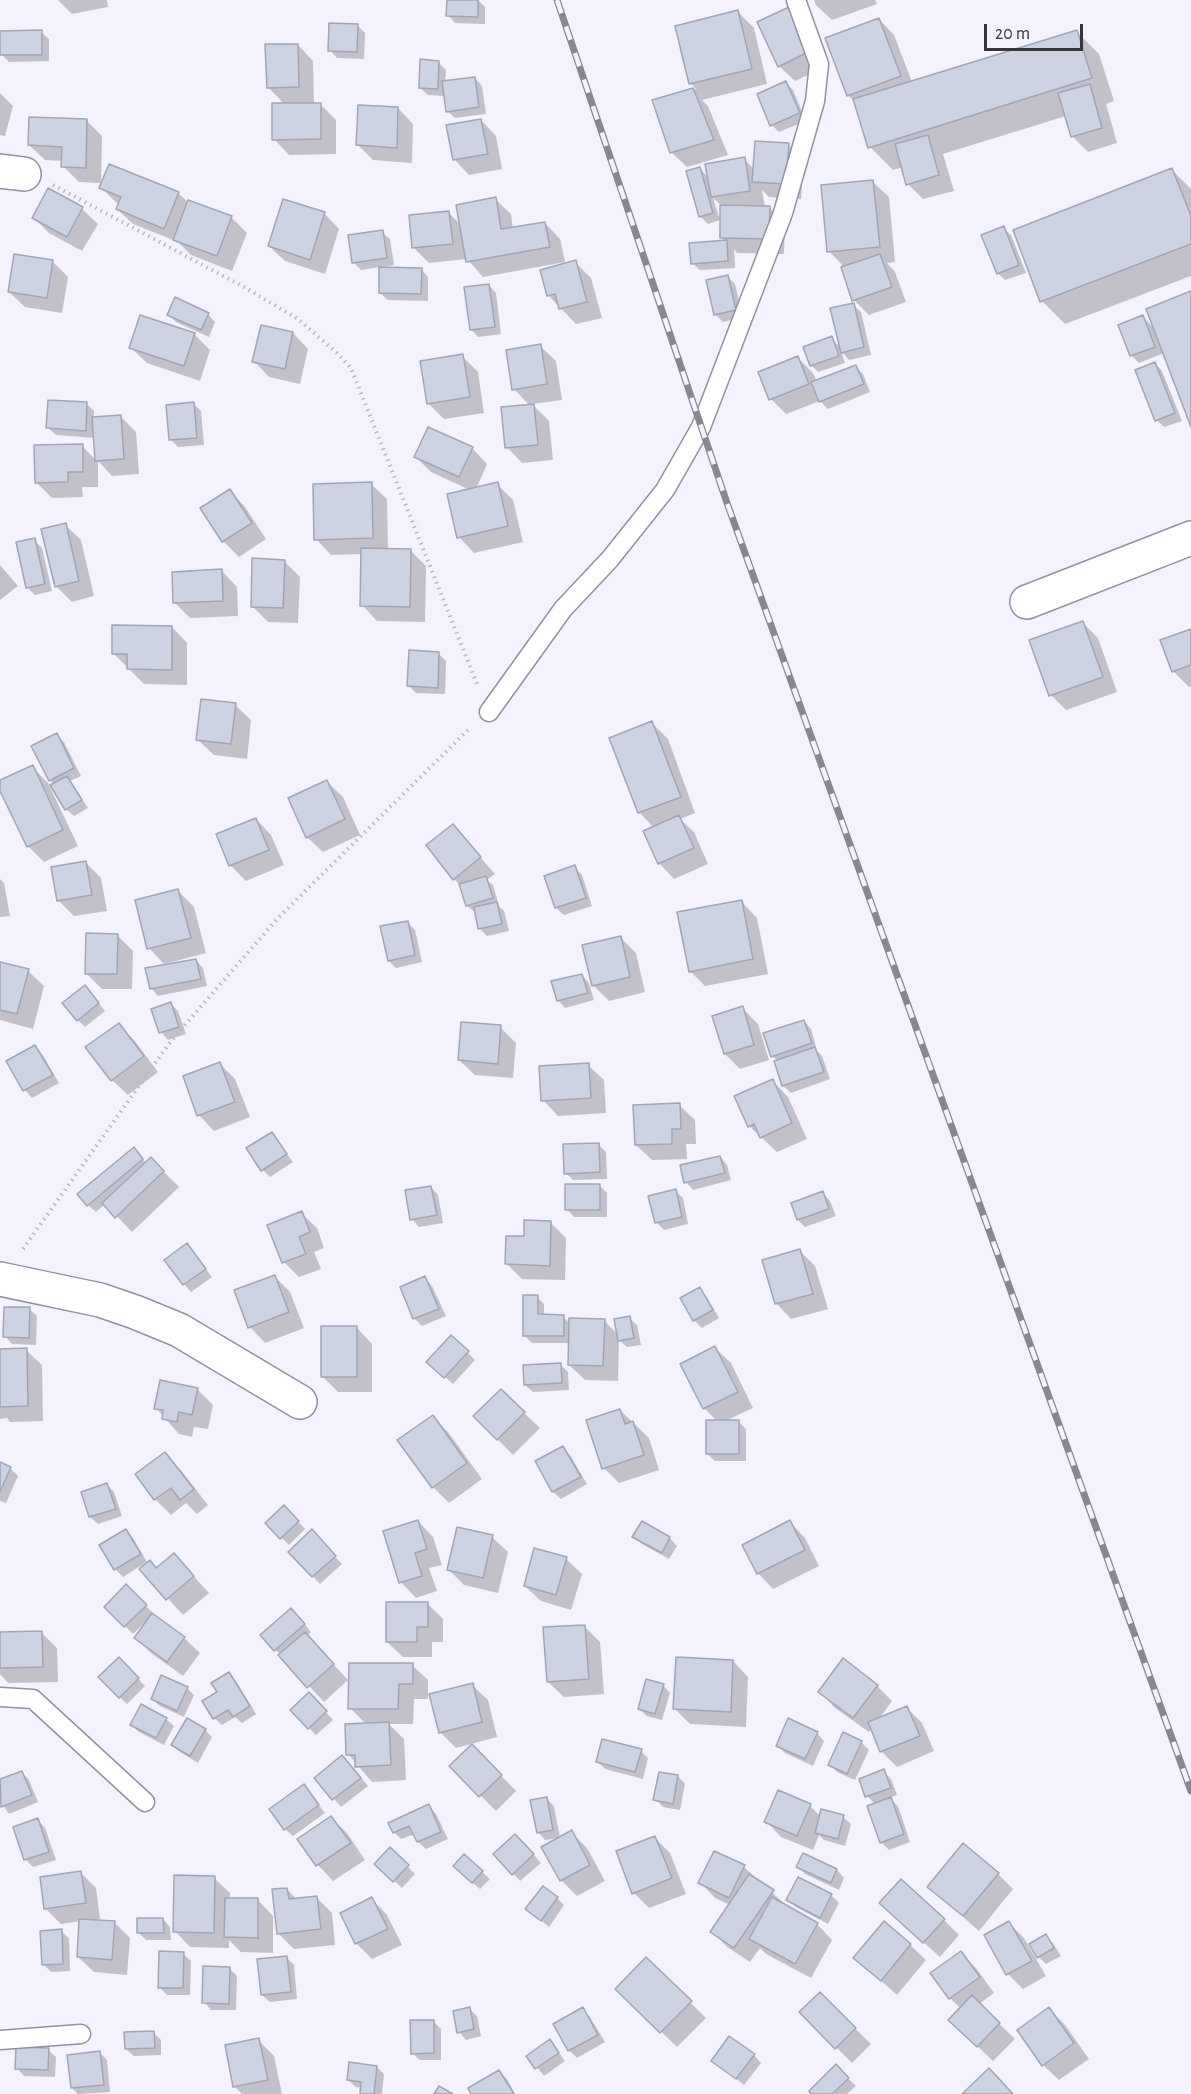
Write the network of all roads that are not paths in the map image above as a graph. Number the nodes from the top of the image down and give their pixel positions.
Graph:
1 (796, 0) edge
2 (1191, 538) edge
3 (1027, 602) dead end
4 (489, 712) road end
5 (2, 1279) edge
6 (300, 1402) dead end
7 (0, 1697) edge
8 (145, 1802) dead end
9 (81, 2034) dead end
10 (0, 2040) edge

1 - 4 lane
2 - 3 street
5 - 6 street
7 - 8 lane
9 - 10 lane

